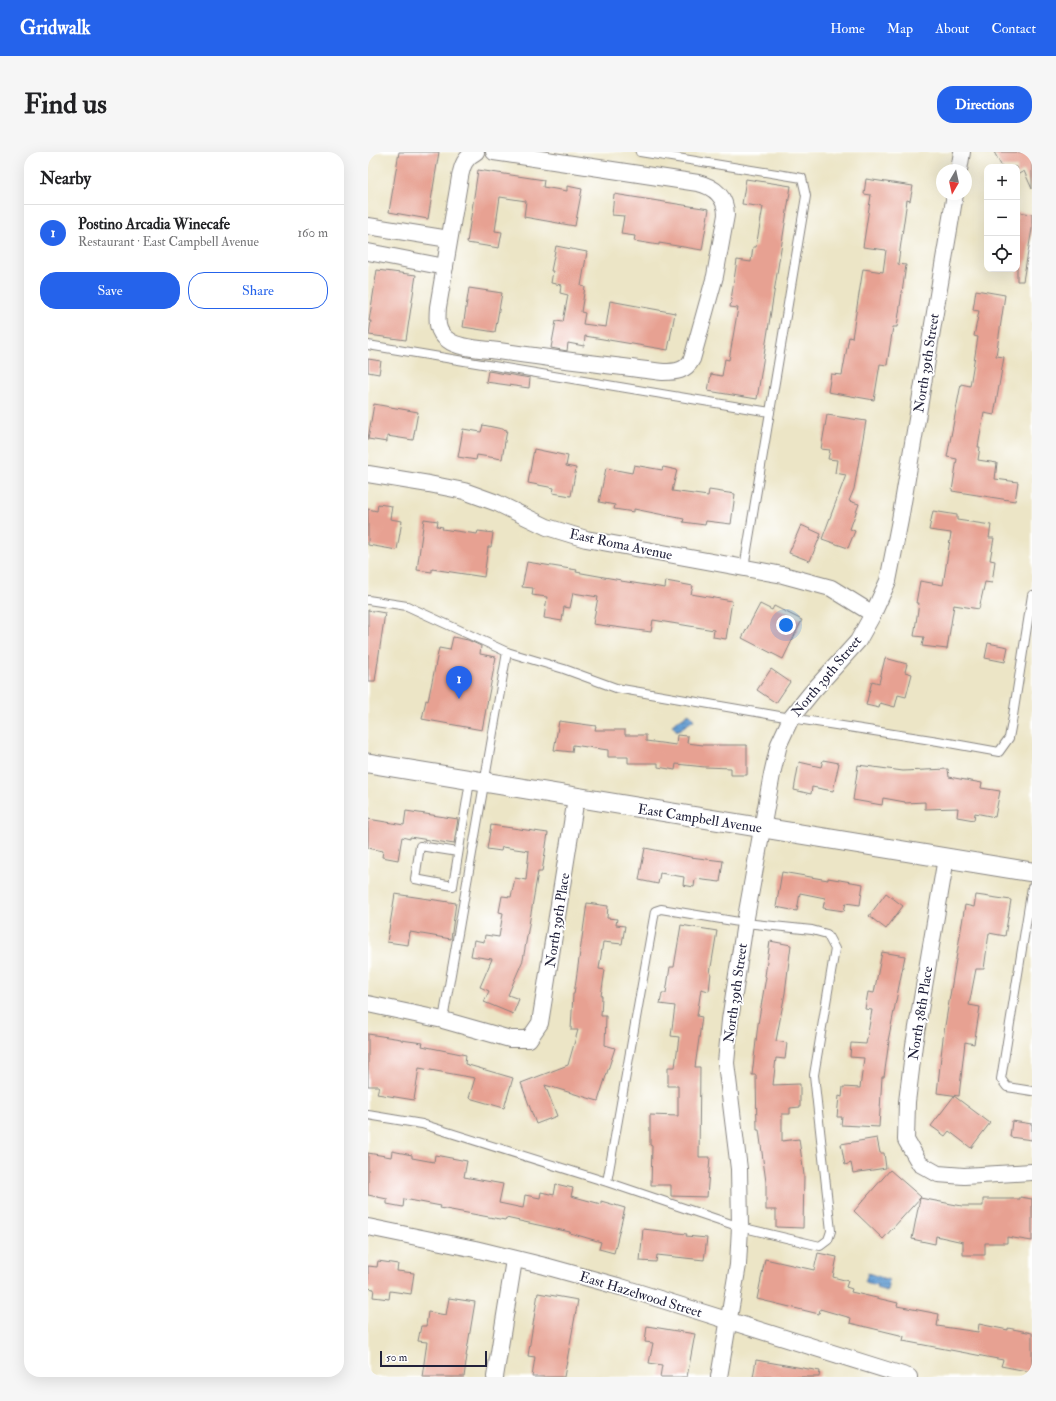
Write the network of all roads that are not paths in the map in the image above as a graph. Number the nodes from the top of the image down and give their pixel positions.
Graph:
1 (476, 152) edge
2 (494, 152) edge
3 (640, 152) edge
4 (962, 152) edge
5 (960, 164) edge
6 (954, 200) edge
7 (368, 226) edge
8 (389, 230) junction
9 (449, 239) junction
10 (368, 252) edge
11 (384, 256) junction
12 (445, 267) junction
13 (368, 345) edge
14 (770, 412) junction
15 (368, 474) edge
16 (744, 568) junction
17 (1032, 595) edge
18 (368, 600) edge
19 (873, 614) junction
20 (507, 652) junction
21 (791, 718) junction
22 (368, 763) edge
23 (477, 782) junction
24 (576, 798) junction
25 (761, 828) junction
26 (458, 852) junction
27 (946, 858) junction
28 (1032, 872) edge
29 (1032, 887) edge
30 (745, 923) junction
31 (368, 1004) edge
32 (443, 1020) junction
33 (1032, 1091) edge
34 (368, 1115) edge
35 (1032, 1172) edge
36 (607, 1182) junction
37 (368, 1227) edge
38 (740, 1227) junction
39 (514, 1260) junction
40 (729, 1321) junction
41 (494, 1377) edge
42 (719, 1377) edge
43 (909, 1377) edge

1 - 9 street
2 - 12 street
3 - 14 lane
4 - 5 street
6 - 19 street, North 39th Street
7 - 8 street
8 - 9 street
8 - 11 street
9 - 12 street
10 - 11 street
11 - 12 street
13 - 14 lane
14 - 16 lane
15 - 16 street, East Roma Avenue
16 - 19 street, East Roma Avenue
17 - 21 lane
18 - 20 lane
19 - 21 street, North 39th Street
20 - 21 lane
20 - 23 lane
21 - 25 street, North 39th Street
22 - 23 street, East Campbell Avenue
23 - 24 street, East Campbell Avenue
23 - 26 lane
23 - 32 lane
24 - 25 street, East Campbell Avenue
24 - 32 street, North 39th Place
25 - 27 street, East Campbell Avenue
25 - 30 street, North 39th Street
26 - 26 lane
27 - 28 street, East Campbell Avenue
27 - 35 street, North 38th Place
29 - 33 lane
30 - 36 lane
30 - 38 street, North 39th Street
30 - 38 lane
31 - 32 street
34 - 36 lane
36 - 38 lane
37 - 39 street, East Hazelwood Street
38 - 40 street, North 39th Street
39 - 40 street, East Hazelwood Street
39 - 41 street
40 - 42 street, North 39th Street
40 - 43 street, East Hazelwood Street

